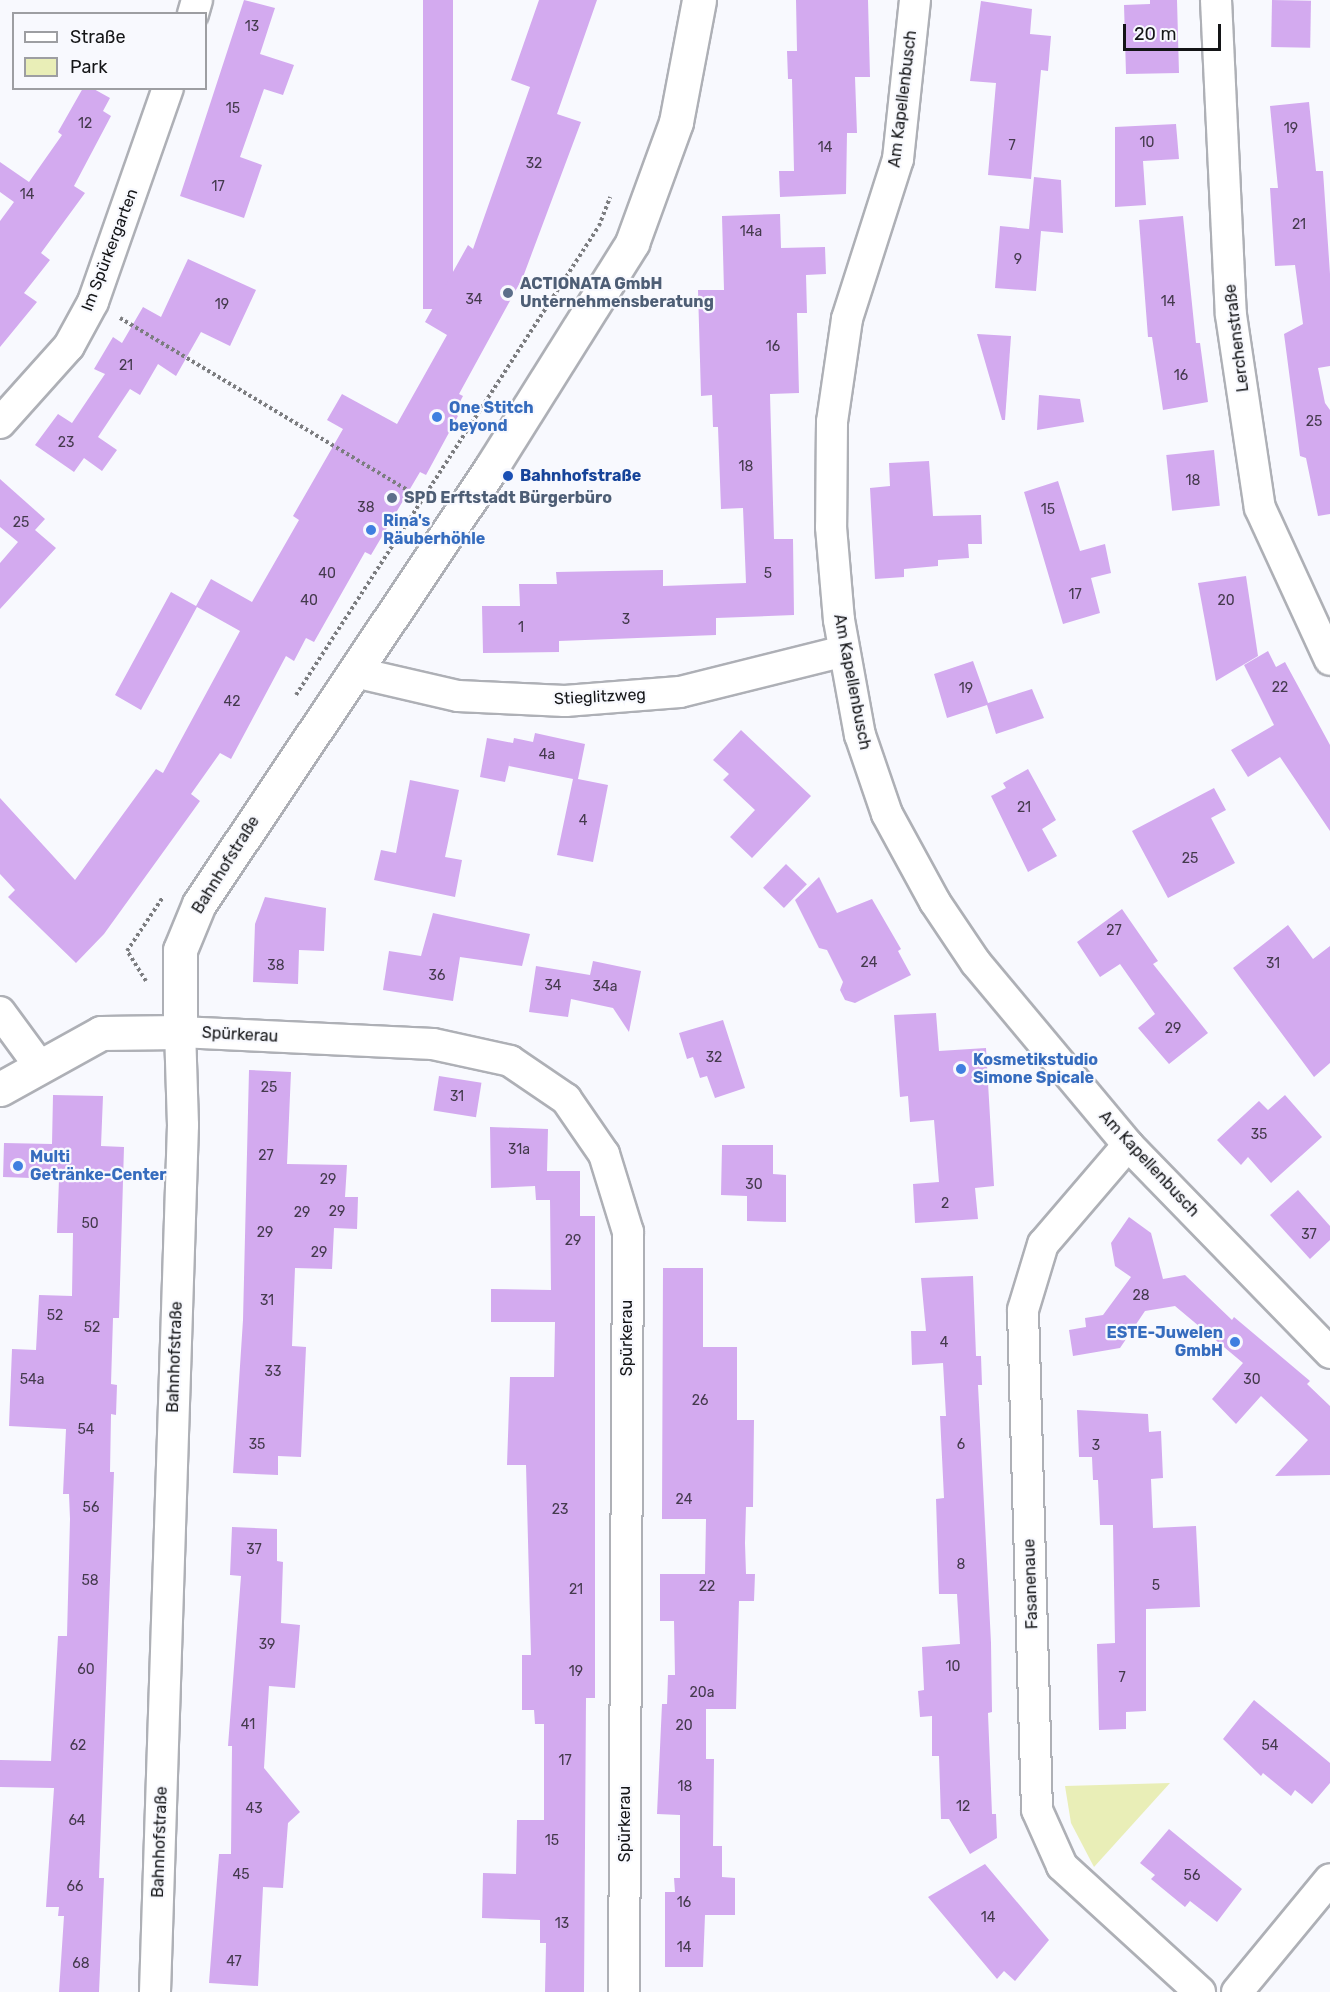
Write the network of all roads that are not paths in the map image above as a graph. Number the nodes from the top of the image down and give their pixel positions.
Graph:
1 (699, 0) edge
2 (915, 0) edge
3 (1216, 0) edge
4 (167, 90) edge
5 (0, 423) edge
6 (844, 651) junction
7 (1330, 660) edge
8 (354, 672) junction
9 (0, 1012) edge
10 (180, 1032) junction
11 (38, 1064) junction
12 (0, 1089) edge
13 (1128, 1145) junction
14 (1330, 1353) edge
15 (1330, 1879) edge
16 (155, 1992) edge
17 (624, 1992) edge
18 (1200, 1992) edge
19 (1237, 1992) edge

1 - 8 street, Bahnhofstraße
2 - 6 street, Am Kapellenbusch
3 - 7 street, Lerchenstraße
4 - 5 street, Im Spürkergarten
6 - 8 street, Stieglitzweg
6 - 13 street, Am Kapellenbusch
8 - 10 street, Bahnhofstraße
9 - 11 street
10 - 11 street
10 - 16 street, Bahnhofstraße
10 - 17 street, Spürkerau
11 - 12 street
13 - 14 street, Am Kapellenbusch
13 - 18 street, Fasanenaue
15 - 19 street

